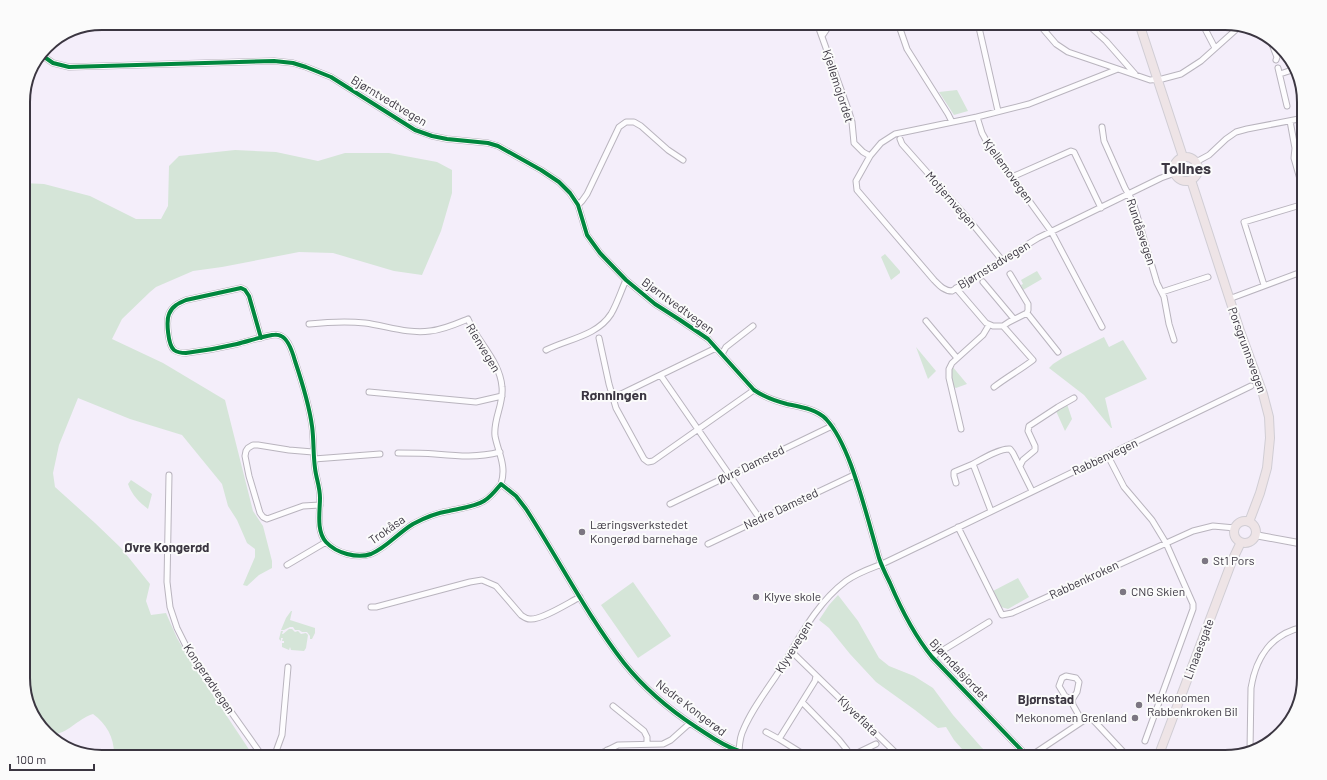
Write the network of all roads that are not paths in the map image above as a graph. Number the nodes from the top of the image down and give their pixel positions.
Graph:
1 (820, 30) edge
2 (826, 30) edge
3 (900, 30) edge
4 (980, 30) edge
5 (1044, 30) edge
6 (1094, 30) edge
7 (1142, 30) edge
8 (1206, 30) edge
9 (1234, 31) edge
10 (822, 36) junction
11 (1215, 48) junction
12 (1274, 49) edge
13 (45, 58) edge
14 (1276, 60) dead end
15 (1278, 68) dead end
16 (1118, 69) junction
17 (1290, 71) edge
18 (1280, 74) junction
19 (1136, 75) junction
20 (1158, 79) junction
21 (1287, 106) dead end
22 (998, 111) junction
23 (976, 117) junction
24 (1297, 120) edge
25 (1290, 121) junction
26 (952, 122) junction
27 (1102, 127) dead end
28 (900, 139) dead end
29 (870, 156) junction
30 (1182, 158) junction
31 (683, 160) dead end
32 (1196, 162) junction
33 (1297, 168) edge
34 (1175, 173) junction
35 (1012, 177) junction
36 (1191, 180) junction
37 (1129, 194) junction
38 (578, 205) junction
39 (1297, 206) edge
40 (1101, 208) junction
41 (1052, 231) junction
42 (1002, 260) junction
43 (1297, 273) edge
44 (1010, 274) dead end
45 (1208, 277) dead end
46 (626, 280) junction
47 (983, 282) dead end
48 (1264, 285) junction
49 (956, 288) junction
50 (1162, 292) junction
51 (1229, 299) junction
52 (1026, 313) junction
53 (1014, 319) junction
54 (926, 321) dead end
55 (310, 324) dead end
56 (989, 325) junction
57 (753, 326) dead end
58 (1003, 326) junction
59 (1102, 327) dead end
60 (261, 338) junction
61 (599, 338) dead end
62 (1174, 340) dead end
63 (716, 348) junction
64 (546, 350) dead end
65 (1058, 352) dead end
66 (722, 354) junction
67 (957, 358) junction
68 (660, 376) junction
69 (1251, 386) dead end
70 (994, 387) dead end
71 (754, 390) junction
72 (369, 392) dead end
73 (502, 396) junction
74 (613, 398) junction
75 (1074, 398) dead end
76 (832, 426) junction
77 (961, 429) dead end
78 (698, 430) junction
79 (313, 452) junction
80 (500, 452) junction
81 (398, 453) dead end
82 (380, 454) dead end
83 (1108, 456) junction
84 (314, 459) junction
85 (973, 464) junction
86 (1020, 466) junction
87 (169, 475) dead end
88 (730, 475) junction
89 (854, 475) junction
90 (956, 483) dead end
91 (501, 484) junction
92 (1032, 491) junction
93 (670, 504) dead end
94 (320, 505) junction
95 (991, 511) junction
96 (760, 519) junction
97 (1248, 522) junction
98 (958, 527) junction
99 (1235, 528) junction
100 (1255, 535) junction
101 (326, 542) junction
102 (1242, 542) junction
103 (1166, 543) junction
104 (1297, 543) edge
105 (708, 544) dead end
106 (881, 564) junction
107 (287, 565) dead end
108 (580, 597) junction
109 (371, 607) dead end
110 (990, 622) dead end
111 (1297, 629) edge
112 (791, 651) junction
113 (932, 657) junction
114 (288, 667) dead end
115 (816, 676) junction
116 (1072, 700) junction
117 (802, 702) junction
118 (613, 706) dead end
119 (1082, 721) junction
120 (690, 723) junction
121 (766, 732) dead end
122 (779, 739) junction
123 (1145, 741) dead end
124 (647, 744) junction
125 (876, 744) dead end
126 (1250, 746) edge
127 (258, 750) edge
128 (277, 750) edge
129 (607, 750) edge
130 (735, 750) edge
131 (739, 750) edge
132 (797, 750) edge
133 (847, 750) edge
134 (863, 750) edge
135 (893, 750) edge
136 (1022, 750) edge
137 (1039, 750) edge
138 (1121, 750) edge
139 (1161, 750) edge

1 - 10 street, Kjellemojordet
2 - 10 street, Kjellemojordet
3 - 26 street
4 - 22 street
5 - 16 street
6 - 19 street
7 - 20 highway
8 - 11 street
9 - 11 street
10 - 29 street, Kjellemojordet
11 - 20 street
12 - 14 street
13 - 38 street, Bjørntvedtvegen
15 - 18 street
16 - 19 street
16 - 22 street
17 - 18 street
18 - 21 street
19 - 20 street
20 - 30 highway
22 - 23 street
23 - 26 street
23 - 35 street, Kjellemovegen
24 - 25 street
25 - 32 street
25 - 33 street
26 - 29 street
27 - 37 street, Rundåsvegen
28 - 42 street, Motjernvegen
29 - 49 street, Bjørnstadvegen
30 - 32 highway
30 - 34 highway
31 - 38 street
32 - 36 highway
34 - 36 highway
34 - 37 street, Bjørnstadvegen
35 - 40 street
35 - 41 street, Kjellemovegen
36 - 51 highway, Porsgrunnsvegen
37 - 40 street, Bjørnstadvegen
37 - 50 street, Rundåsvegen
38 - 46 street, Bjørntvedtvegen
39 - 48 street
40 - 41 street, Bjørnstadvegen
41 - 42 street, Bjørnstadvegen
41 - 59 street, Kjellemovegen
42 - 49 street, Bjørnstadvegen
43 - 48 street
44 - 52 street
45 - 50 street
46 - 63 street, Bjørntvedtvegen
46 - 64 street
47 - 53 street
48 - 51 street
49 - 56 street
50 - 62 street, Rundåsvegen
51 - 97 highway, Porsgrunnsvegen
52 - 53 street
52 - 65 street
53 - 58 street
54 - 67 street
55 - 73 street, Rienvegen
56 - 58 street
56 - 67 street
57 - 66 street
58 - 70 street
60 - 60 street
60 - 79 street
61 - 74 street
63 - 66 street, Bjørntvedtvegen
63 - 68 street
66 - 71 street, Bjørntvedtvegen
67 - 77 street
68 - 74 street
68 - 78 street
69 - 83 street, Rabbenvegen
71 - 76 street, Bjørntvedtvegen
71 - 78 street
72 - 73 street
73 - 80 street, Rienvegen
74 - 78 street
75 - 86 street
76 - 88 street, Øvre Damsted
76 - 89 street, Bjørntvedtvegen
78 - 88 street
79 - 84 street
79 - 94 street
80 - 81 street
80 - 91 street, Rienvegen
82 - 84 street
83 - 92 street, Rabbenvegen
83 - 103 street
84 - 94 street
85 - 86 street
85 - 90 street
85 - 95 street
86 - 92 street
87 - 127 street, Kongerødvegen
88 - 93 street, Øvre Damsted
88 - 96 street
89 - 96 street, Nedre Damsted
89 - 106 street, Bjørntvedtvegen
91 - 101 street, Trokåsa
91 - 108 street
92 - 95 street, Rabbenvegen
94 - 101 street
95 - 98 street, Rabbenvegen
96 - 105 street, Nedre Damsted
97 - 99 highway
97 - 100 highway
98 - 103 street, Rabbenkroken
98 - 106 street, Rabbenvegen
99 - 102 highway
99 - 103 street, Rabbenkroken
100 - 102 highway
100 - 104 street
101 - 107 street
102 - 139 highway, Linaaesgate
103 - 123 street
106 - 112 street, Klyvevegen
106 - 113 street, Bjørndalsjordet
108 - 109 street
108 - 120 street, Nedre Kongerød
110 - 113 street
111 - 126 street
112 - 115 street, Klyveflata
112 - 131 street, Klyvevegen
113 - 136 street, Bjørndalsjordet
114 - 128 street
115 - 117 street
115 - 135 street, Klyveflata
116 - 116 street
116 - 119 street
117 - 122 street
117 - 133 street, Klyveflata
118 - 124 street
119 - 137 street, Bjørndalsjordet
119 - 138 street
120 - 124 street
120 - 130 street, Nedre Kongerød
121 - 122 street
122 - 132 street
124 - 129 street
125 - 134 street, Klyveflata

